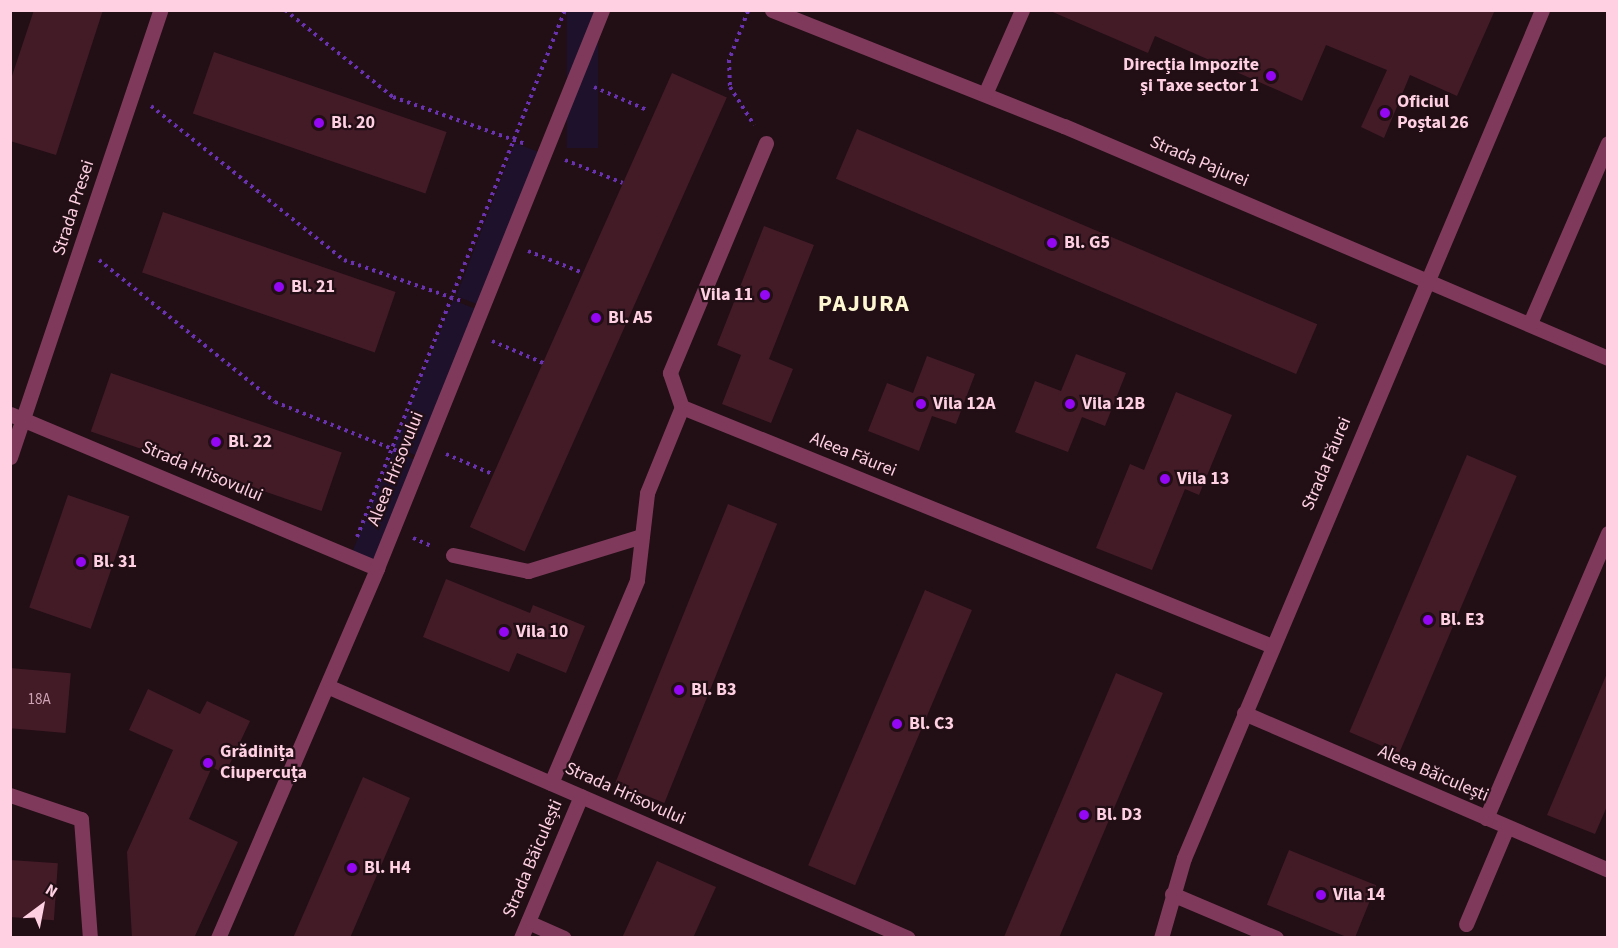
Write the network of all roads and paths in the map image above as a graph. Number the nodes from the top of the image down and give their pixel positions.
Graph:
1 (160, 10) edge
2 (285, 10) edge
3 (565, 10) edge
4 (602, 10) edge
5 (749, 10) edge
6 (772, 10) edge
7 (1022, 10) edge
8 (1542, 10) edge
9 (574, 78) junction
10 (133, 92) junction
11 (985, 94) junction
12 (647, 110) dead end
13 (513, 140) junction
14 (1608, 143) edge
15 (766, 144) joint
16 (545, 152) junction
17 (623, 183) dead end
18 (508, 243) junction
19 (82, 246) junction
20 (583, 273) dead end
21 (1429, 280) junction
22 (452, 297) junction
23 (481, 309) junction
24 (1530, 323) junction
25 (472, 332) junction
26 (1608, 358) edge
27 (543, 363) dead end
28 (682, 406) junction
29 (17, 416) edge
30 (391, 449) junction
31 (423, 453) junction
32 (10, 457) edge
33 (492, 474) dead end
34 (393, 530) junction
35 (1608, 533) edge
36 (642, 536) junction
37 (453, 555) joint
38 (349, 556) junction
39 (377, 568) junction
40 (1272, 646) junction
41 (327, 686) junction
42 (1244, 713) junction
43 (551, 783) junction
44 (10, 795) edge
45 (581, 796) junction
46 (1486, 818) junction
47 (1508, 827) junction
48 (1608, 870) edge
49 (1172, 894) junction
50 (528, 922) junction
51 (1466, 924) dead end
52 (883, 933) edge
53 (90, 938) edge
54 (218, 938) edge
55 (521, 938) edge
56 (564, 938) edge
57 (908, 938) edge
58 (1161, 938) edge
59 (1276, 938) edge

1 - 10 street, Strada Presei
2 - 13 path
3 - 13 path
4 - 9 street, Aleea Hrisovului
5 - 15 path
6 - 11 street, Strada Pajurei
7 - 11 street
8 - 21 street, Strada Făurei
9 - 12 path
9 - 16 street, Aleea Hrisovului
10 - 19 street, Strada Presei
10 - 22 path
11 - 21 street, Strada Pajurei
13 - 16 path
13 - 22 path
14 - 24 street
15 - 28 street
16 - 17 path
16 - 18 street, Aleea Hrisovului
18 - 20 path
18 - 23 street, Aleea Hrisovului
19 - 29 street, Strada Presei
19 - 30 path
21 - 24 street, Strada Pajurei
21 - 40 street, Strada Făurei
22 - 23 path
22 - 30 path
23 - 25 street, Aleea Hrisovului
24 - 26 street, Strada Pajurei
25 - 27 path
25 - 31 street, Aleea Hrisovului
28 - 36 street
28 - 40 street, Aleea Făurei
29 - 32 street, Strada Presei
29 - 38 street, Strada Hrisovului
30 - 31 path
30 - 38 path
31 - 33 path
31 - 34 street, Aleea Hrisovului
34 - 37 path
34 - 39 street, Aleea Hrisovului
35 - 46 street
36 - 37 street
36 - 43 street
38 - 39 street, Strada Hrisovului
39 - 41 street, Aleea Hrisovului
40 - 42 street, Strada Făurei
41 - 43 street, Strada Hrisovului
41 - 54 street, Aleea Hrisovului
42 - 46 street, Aleea Băiculești
42 - 49 street, Strada Făurei
43 - 45 street, Strada Hrisovului
44 - 53 street
45 - 50 street, Strada Băiculești
45 - 52 street, Strada Hrisovului
46 - 47 street, Aleea Băiculești
47 - 48 street, Aleea Băiculești
47 - 51 street
49 - 58 street, Strada Făurei
49 - 59 street
50 - 55 street, Strada Băiculești
50 - 56 street
52 - 57 street, Strada Hrisovului

